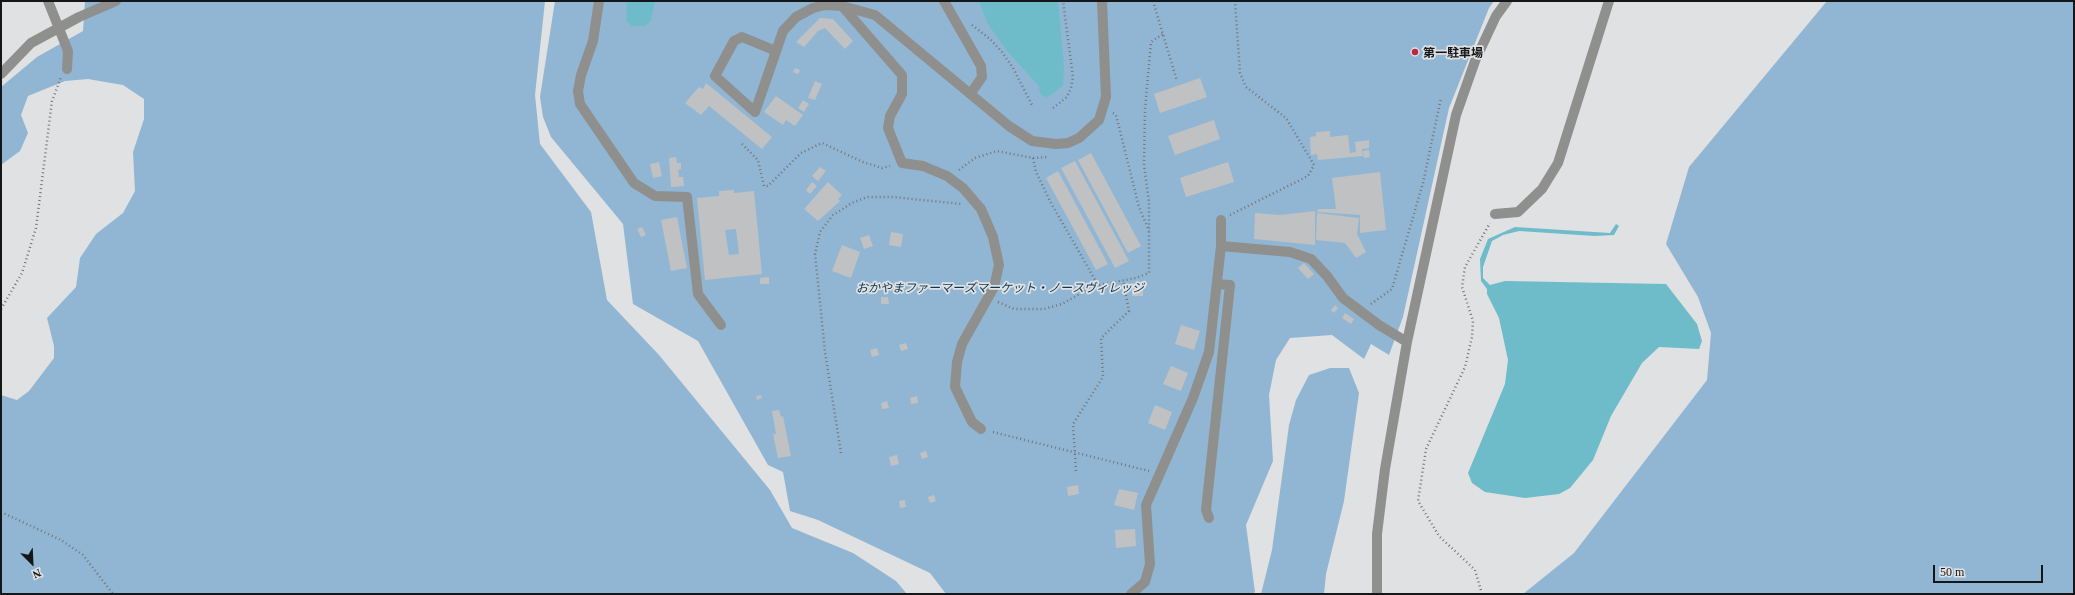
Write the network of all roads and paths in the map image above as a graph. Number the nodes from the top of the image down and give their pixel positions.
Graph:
1 (48, 1) edge
2 (116, 1) edge
3 (599, 1) edge
4 (944, 1) edge
5 (1063, 1) edge
6 (1102, 1) edge
7 (1153, 1) edge
8 (1236, 1) edge
9 (1507, 1) edge
10 (1609, 1) edge
11 (842, 6) junction
12 (954, 19) junction
13 (60, 27) junction
14 (1163, 34) junction
15 (776, 50) junction
16 (67, 69) joint
17 (1, 74) edge
18 (1177, 81) dead end
19 (971, 93) junction
20 (1441, 98) dead end
21 (1104, 104) junction
22 (1033, 107) dead end
23 (1053, 108) dead end
24 (742, 144) dead end
25 (1050, 156) dead end
26 (1032, 158) junction
27 (902, 162) junction
28 (951, 178) junction
29 (977, 205) junction
30 (1495, 214) joint
31 (1221, 220) joint
32 (1150, 233) junction
33 (1221, 246) junction
34 (1123, 280) junction
35 (1217, 284) junction
36 (1098, 285) junction
37 (989, 297) junction
38 (1, 309) edge
39 (1360, 309) junction
40 (721, 325) dead end
41 (1407, 342) junction
42 (981, 429) joint
43 (841, 453) dead end
44 (1076, 471) dead end
45 (1161, 474) junction
46 (1, 512) edge
47 (1209, 518) dead end
48 (113, 594) edge
49 (1131, 594) edge
50 (1377, 594) edge
51 (1482, 594) edge

1 - 13 street
2 - 13 street
3 - 40 street
4 - 12 street
5 - 23 path
6 - 21 street
7 - 14 path
8 - 31 path
9 - 41 street
10 - 30 street
11 - 15 street
11 - 19 street
11 - 27 street
12 - 19 street
12 - 22 path
13 - 16 street
13 - 17 street
14 - 18 path
14 - 32 path
15 - 15 street
16 - 38 path
19 - 21 street
20 - 39 path
21 - 32 path
24 - 27 path
25 - 26 path
26 - 28 path
26 - 36 path
27 - 28 street
28 - 29 street
29 - 37 street
29 - 43 path
30 - 51 path
31 - 33 street
32 - 34 path
33 - 35 street
33 - 39 street
34 - 36 path
34 - 44 path
35 - 45 street
35 - 47 street
36 - 37 path
37 - 42 street
39 - 41 street
41 - 50 street
42 - 45 path
45 - 49 street
46 - 48 path

